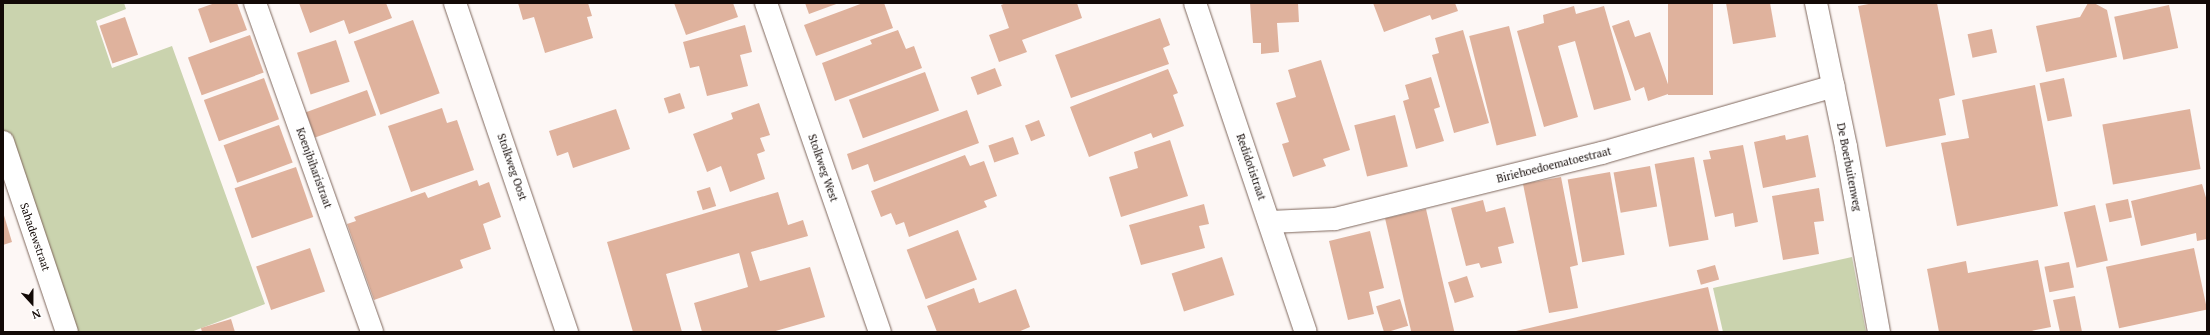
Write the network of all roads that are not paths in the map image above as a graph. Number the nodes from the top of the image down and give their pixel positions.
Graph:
1 (255, 3) edge
2 (454, 3) edge
3 (766, 3) edge
4 (1195, 3) edge
5 (1816, 3) edge
6 (1834, 86) junction
7 (3, 142) edge
8 (1270, 222) junction
9 (67, 332) edge
10 (372, 332) edge
11 (567, 332) edge
12 (880, 332) edge
13 (1306, 332) edge
14 (1879, 332) edge

1 - 10 street, Koenjbiharistraat
2 - 11 street, Stolkweg Oost
3 - 12 street, Stolkweg West
4 - 8 street, Redidotistraat
5 - 6 street, De Boerbuitenweg
6 - 8 street, Biriehoedoematoestraat
6 - 14 street, De Boerbuitenweg
7 - 9 street, Sahadewstraat
8 - 13 street, Redidotistraat

